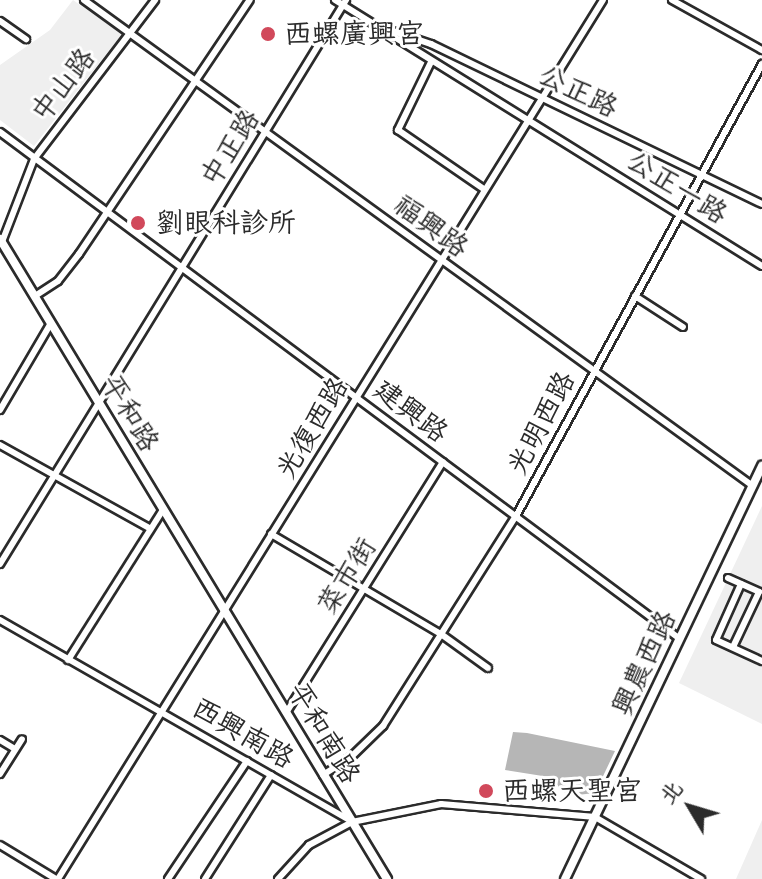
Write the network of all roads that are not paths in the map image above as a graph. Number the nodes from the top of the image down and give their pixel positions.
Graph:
1 (84, 0) edge
2 (155, 0) edge
3 (250, 0) edge
4 (335, 0) edge
5 (603, 0) edge
6 (672, 0) edge
7 (344, 2) edge
8 (0, 21) edge
9 (373, 24) junction
10 (129, 35) junction
11 (26, 39) dead end
12 (762, 50) edge
13 (431, 62) junction
14 (762, 64) edge
15 (194, 79) junction
16 (541, 98) junction
17 (527, 121) junction
18 (0, 132) edge
19 (266, 132) junction
20 (34, 159) junction
21 (702, 175) junction
22 (484, 189) junction
23 (762, 204) edge
24 (105, 213) junction
25 (679, 214) junction
26 (1, 242) edge
27 (440, 261) junction
28 (183, 266) junction
29 (762, 266) edge
30 (35, 296) junction
31 (635, 296) junction
32 (51, 323) junction
33 (683, 327) dead end
34 (594, 371) junction
35 (356, 397) junction
36 (99, 406) junction
37 (0, 410) edge
38 (0, 445) edge
39 (443, 462) junction
40 (762, 466) edge
41 (55, 477) junction
42 (753, 486) junction
43 (163, 510) junction
44 (516, 516) junction
45 (149, 528) junction
46 (271, 534) junction
47 (0, 564) edge
48 (728, 578) dead end
49 (741, 584) junction
50 (365, 589) junction
51 (225, 610) junction
52 (0, 620) edge
53 (441, 634) junction
54 (680, 639) junction
55 (733, 647) junction
56 (68, 660) junction
57 (762, 661) edge
58 (488, 668) dead end
59 (162, 712) junction
60 (286, 713) junction
61 (22, 739) dead end
62 (0, 740) edge
63 (15, 749) junction
64 (247, 761) junction
65 (0, 774) edge
66 (271, 775) junction
67 (323, 775) junction
68 (595, 817) junction
69 (352, 822) junction
70 (0, 845) edge
71 (57, 879) edge
72 (168, 879) edge
73 (205, 879) edge
74 (278, 879) edge
75 (387, 879) edge
76 (565, 879) edge
77 (701, 879) edge

1 - 10 street, 福興路
2 - 10 street, 中山路
3 - 15 street
4 - 7 street, 公正路
5 - 16 street, 光復西路
6 - 12 street
7 - 9 street, 公正路
7 - 19 street, 中正路
8 - 11 street
9 - 13 street, 公正路
9 - 16 street, 公正路
10 - 15 street, 福興路
10 - 20 street, 中山路
13 - 17 street, 公正路
13 - 22 street
14 - 21 street, 光明西路
15 - 19 street, 福興路
15 - 24 street
16 - 17 street, 光復西路
16 - 21 street, 公正路
17 - 22 street, 光復西路
17 - 25 street, 公正一路
18 - 20 street, 建興路
19 - 27 street, 福興路
19 - 28 street, 中正路
20 - 24 street, 建興路
20 - 26 street, 中山路
21 - 23 street, 公正路
21 - 25 street, 光明西路
22 - 27 street, 光復西路
24 - 28 street, 建興路
24 - 30 street
25 - 29 street, 公正一路
25 - 31 street, 光明西路
26 - 30 main road, 平和路
27 - 34 street, 福興路
27 - 35 street, 光復西路
28 - 35 street, 建興路
28 - 36 street, 中正路
30 - 32 main road, 平和路
31 - 33 street
31 - 34 street, 光明西路
32 - 36 main road, 平和路
32 - 37 street
34 - 42 street, 福興路
34 - 44 street, 光明西路
35 - 39 street, 建興路
35 - 46 street, 光復西路
36 - 41 street, 中正路
36 - 43 main road, 平和路
38 - 41 street
39 - 44 street, 建興路
39 - 50 street, 菜市街
40 - 42 main road, 興農西路
41 - 45 street
41 - 47 street, 中正路
42 - 54 main road, 興農西路
43 - 45 street
43 - 51 main road, 平和路
44 - 53 street, 光明西路
44 - 54 street, 建興路
45 - 56 street
46 - 50 street
46 - 51 street, 光復西路
48 - 49 street
49 - 55 street
49 - 55 street
50 - 53 street
50 - 60 street, 菜市街
51 - 59 street, 光復西路
51 - 60 main road, 平和南路
52 - 56 street, 西興南路
53 - 58 street
53 - 67 street, 光明西路
54 - 68 main road, 興農西路
55 - 57 street
56 - 59 street, 西興南路
59 - 64 street, 西興南路
59 - 71 street, 光復西路
60 - 67 main road, 平和南路
61 - 63 street
62 - 63 street
63 - 65 street
64 - 66 street, 西興南路
64 - 72 street
66 - 69 street, 西興南路
66 - 73 street
67 - 69 main road, 平和南路
68 - 69 street
68 - 76 main road, 興農西路
68 - 77 street
69 - 74 street
69 - 75 main road, 平和南路
70 - 71 street

